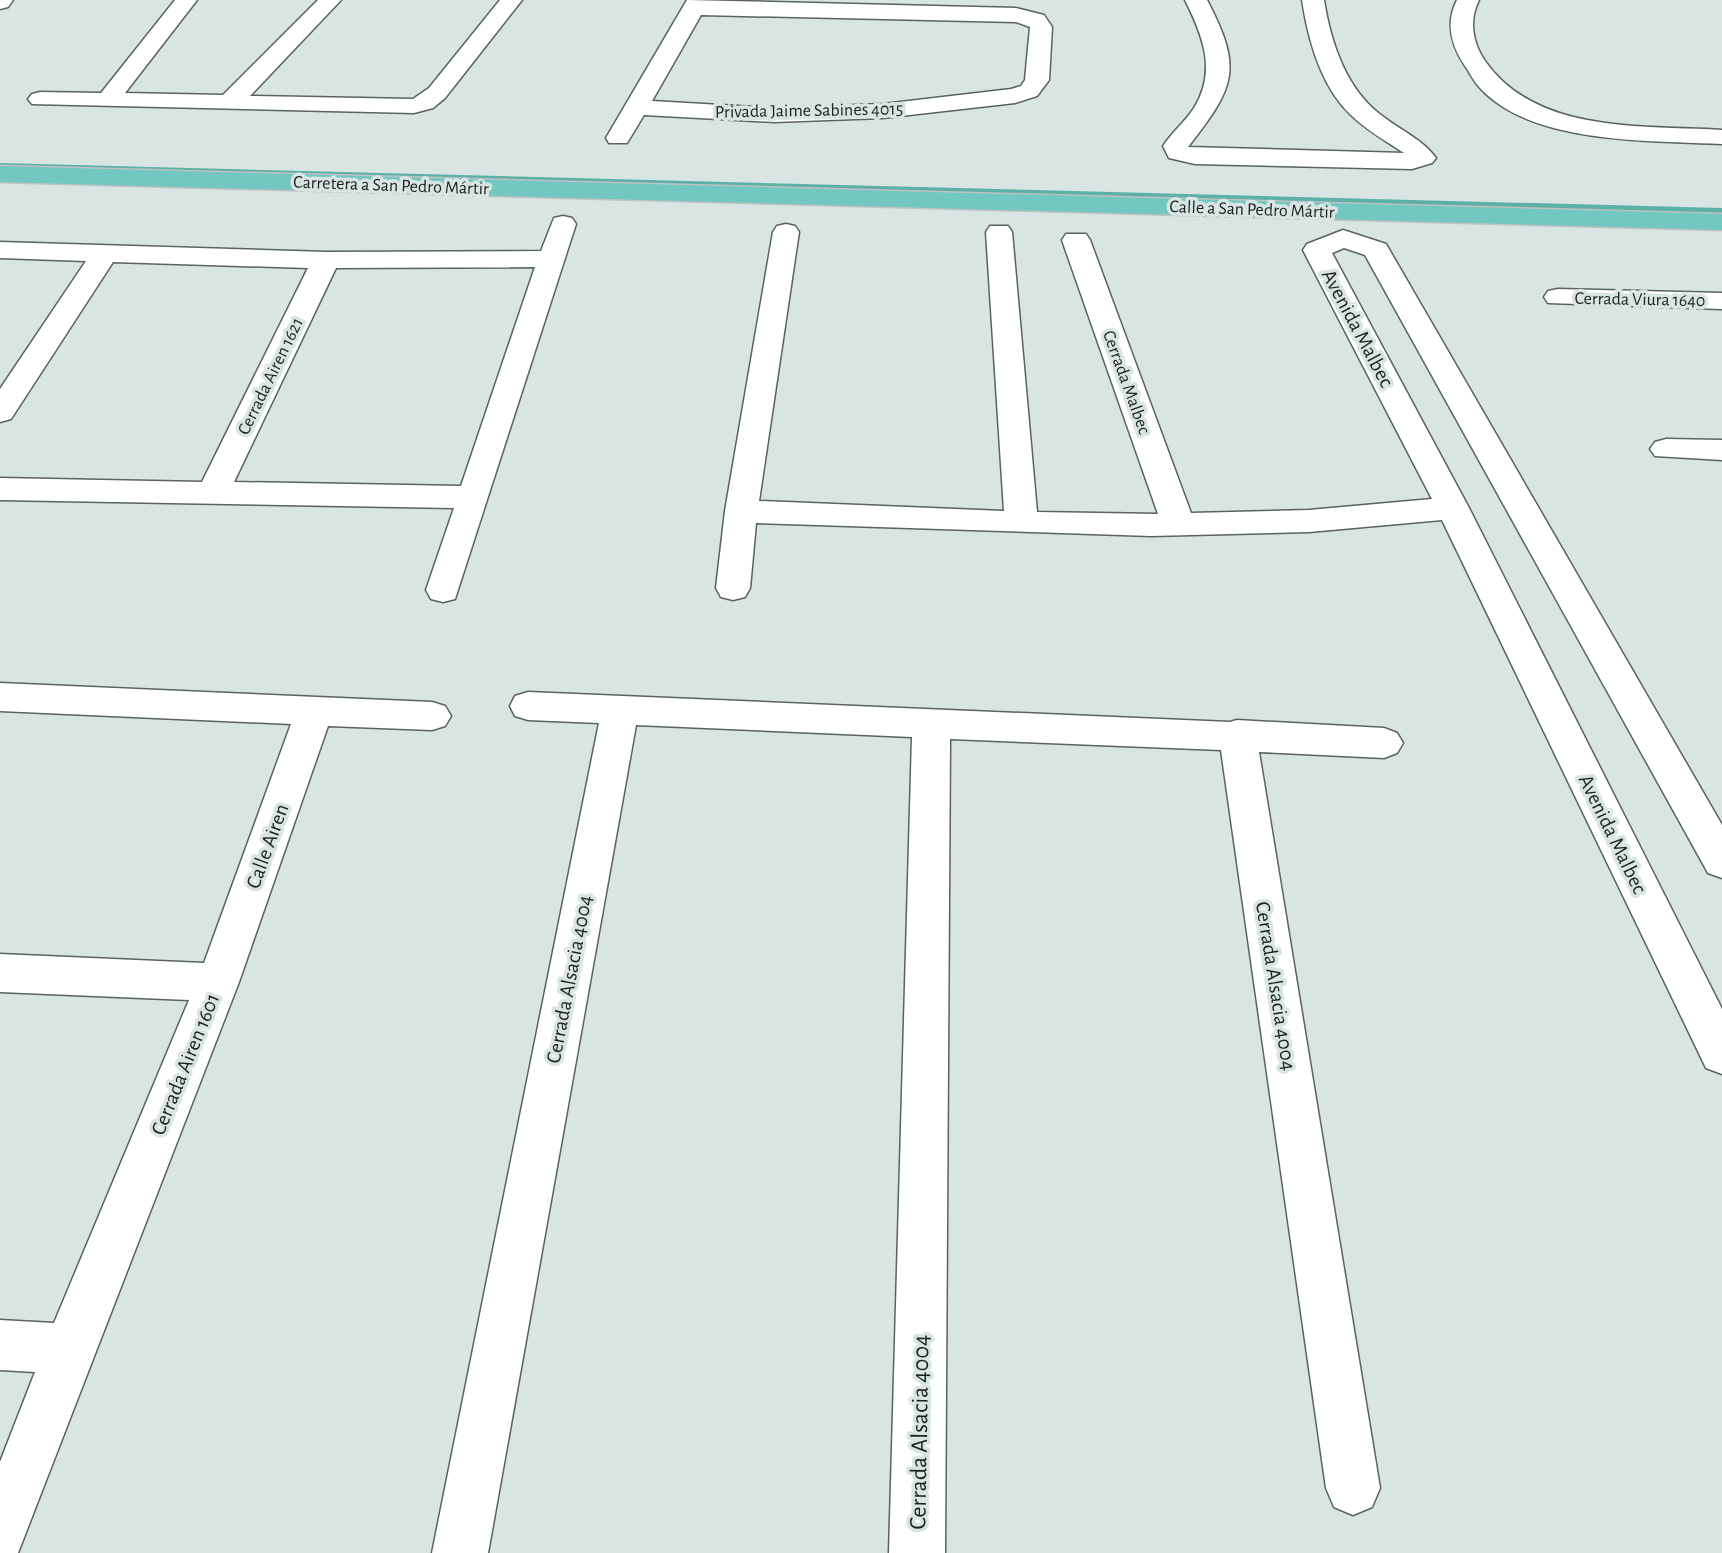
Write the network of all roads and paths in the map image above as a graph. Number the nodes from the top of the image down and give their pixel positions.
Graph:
1 (186, 0) edge
2 (330, 0) edge
3 (511, 0) edge
4 (1196, 0) edge
5 (1313, 0) edge
6 (1468, 0) edge
7 (696, 4) edge
8 (966, 6) edge
9 (998, 7) edge
10 (40, 99) dead end
11 (108, 100) junction
12 (231, 101) junction
13 (638, 107) junction
14 (1722, 137) edge
15 (618, 138) dead end
16 (0, 174) edge
17 (782, 196) joint
18 (1722, 222) edge
19 (564, 224) dead end
20 (786, 232) dead end
21 (999, 232) dead end
22 (1076, 240) dead end
23 (0, 250) edge
24 (105, 253) junction
25 (552, 259) junction
26 (326, 260) junction
27 (1558, 297) dead end
28 (1722, 301) edge
29 (0, 412) edge
30 (1666, 449) dead end
31 (1722, 450) edge
32 (0, 489) edge
33 (214, 492) junction
34 (472, 497) junction
35 (1453, 508) junction
36 (741, 511) junction
37 (1021, 522) junction
38 (1178, 524) junction
39 (733, 588) dead end
40 (443, 590) dead end
41 (0, 697) edge
42 (528, 706) dead end
43 (315, 710) junction
44 (620, 711) junction
45 (432, 716) dead end
46 (931, 723) junction
47 (1237, 734) junction
48 (1384, 743) dead end
49 (1722, 861) edge
50 (0, 972) edge
51 (218, 982) junction
52 (1722, 1054) edge
53 (0, 1345) edge
54 (69, 1349) junction
55 (1353, 1488) dead end
56 (0, 1533) edge
57 (460, 1553) edge
58 (917, 1553) edge

1 - 11 street
2 - 12 street
3 - 12 street
4 - 5 street
6 - 14 street
7 - 8 street, Privada Jaime Sabines 4015
7 - 13 street, Privada Jaime Sabines 4015
8 - 9 street, Privada Jaime Sabines 4015
9 - 13 street, Privada Jaime Sabines 4015
10 - 11 street
11 - 12 street
13 - 15 street, Privada Jaime Sabines 4015
16 - 17 main road, Carretera a San Pedro Mártir
17 - 18 main road, Calle a San Pedro Mártir
19 - 25 street
20 - 36 street
21 - 37 street
22 - 38 street, Cerrada Malbec
23 - 24 street
24 - 26 street
24 - 29 street
25 - 26 street
25 - 34 street
26 - 33 street, Cerrada Airen 1621
27 - 28 street, Cerrada Viura 1640
30 - 31 street
32 - 33 street
33 - 34 street
34 - 40 street
35 - 38 street
35 - 49 street, Avenida Malbec
35 - 52 street, Avenida Malbec
36 - 37 street
36 - 39 street
37 - 38 street
41 - 43 street
42 - 44 street
43 - 45 street
43 - 51 street, Calle Airen
44 - 46 street
44 - 57 street, Cerrada Alsacia 4004
46 - 47 street
46 - 58 street, Cerrada Alsacia 4004
47 - 48 street
47 - 55 street, Cerrada Alsacia 4004
50 - 51 street, Cerrada Airen 1601
51 - 54 street, Cerrada Airen 1601
53 - 54 street
54 - 56 street, Cerrada Airen 1601

